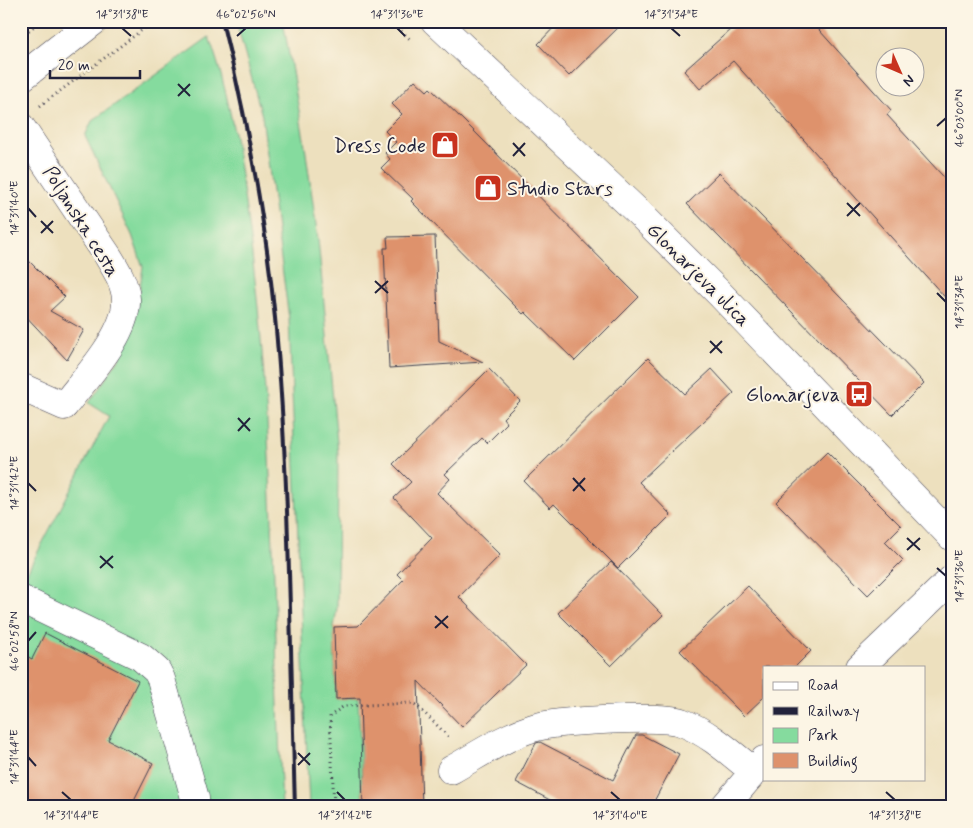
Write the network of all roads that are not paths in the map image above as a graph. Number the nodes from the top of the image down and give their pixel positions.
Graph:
1 (94, 21) edge
2 (435, 21) edge
3 (21, 78) edge
4 (29, 117) edge
5 (21, 387) edge
6 (952, 537) edge
7 (952, 579) edge
8 (22, 599) edge
9 (861, 666) edge
10 (461, 765) road end
11 (758, 766) edge
12 (195, 807) edge
13 (724, 807) edge

1 - 3 street
2 - 6 street, Glonarjeva ulica
4 - 5 street, Poljanska cesta
7 - 9 street
8 - 12 street
10 - 11 street
11 - 13 street

